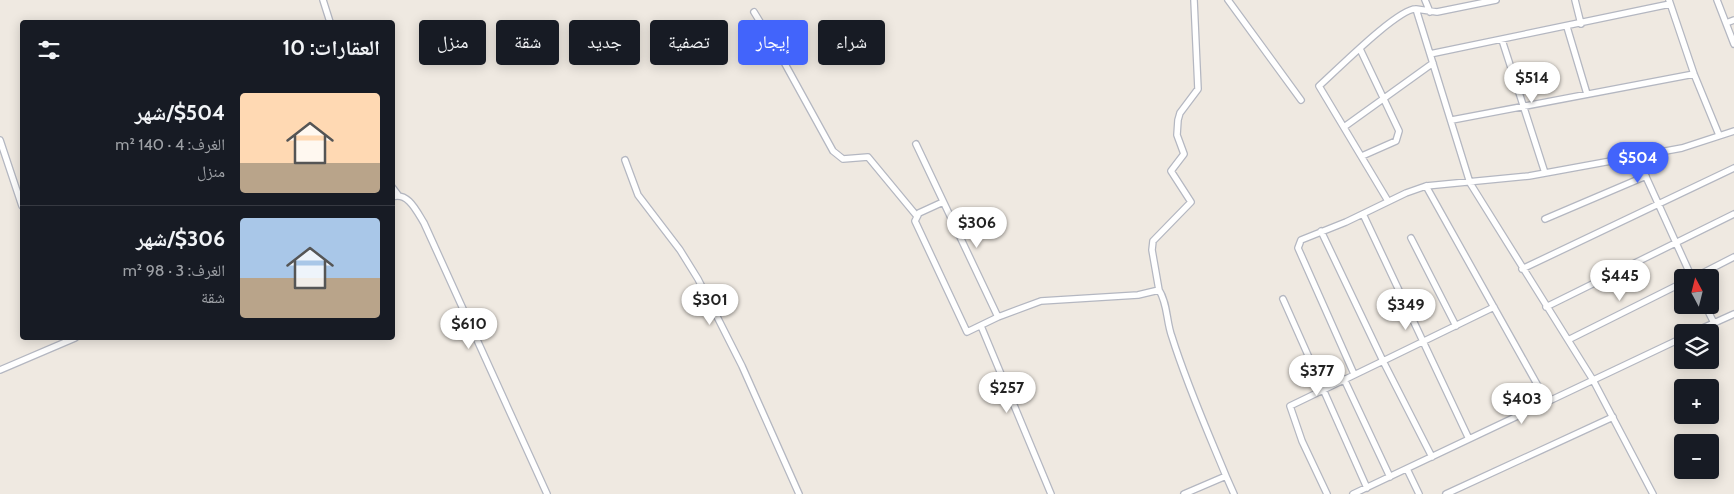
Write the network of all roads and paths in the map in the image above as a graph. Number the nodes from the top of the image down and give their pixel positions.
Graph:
1 (323, 0) edge
2 (1194, 0) edge
3 (1228, 0) edge
4 (1426, 0) edge
5 (1496, 0) edge
6 (1575, 0) edge
7 (1717, 0) edge
8 (1669, 2) edge
9 (1416, 9) junction
10 (754, 12) dead end
11 (1430, 12) junction
12 (329, 20) edge
13 (1734, 20) edge
14 (1726, 23) junction
15 (1580, 24) junction
16 (1567, 27) junction
17 (1502, 40) junction
18 (1734, 44) edge
19 (1360, 49) junction
20 (1430, 54) junction
21 (1433, 63) junction
22 (1694, 74) junction
23 (1587, 94) junction
24 (1383, 98) junction
25 (1301, 100) dead end
26 (1522, 106) junction
27 (1452, 120) junction
28 (1344, 127) junction
29 (1734, 131) edge
30 (1719, 135) junction
31 (0, 140) edge
32 (916, 144) dead end
33 (1362, 156) junction
34 (1637, 156) junction
35 (625, 160) dead end
36 (1734, 168) edge
37 (1546, 173) junction
38 (1646, 176) junction
39 (1470, 183) junction
40 (1426, 186) junction
41 (395, 196) edge
42 (20, 200) edge
43 (1388, 201) junction
44 (944, 202) junction
45 (1658, 203) junction
46 (1363, 214) junction
47 (1734, 214) edge
48 (916, 215) junction
49 (1545, 219) dead end
50 (1321, 231) junction
51 (1411, 238) dead end
52 (1677, 242) junction
53 (1734, 257) edge
54 (1522, 269) junction
55 (1688, 269) edge
56 (1710, 269) edge
57 (1674, 287) edge
58 (1159, 290) junction
59 (1284, 299) dead end
60 (1494, 307) junction
61 (1546, 307) junction
62 (1709, 314) edge
63 (1734, 314) edge
64 (998, 317) junction
65 (1714, 324) joint
66 (981, 326) junction
67 (1456, 326) junction
68 (68, 340) edge
69 (1568, 340) junction
70 (1674, 342) edge
71 (1422, 343) junction
72 (1383, 361) junction
73 (0, 370) edge
74 (1354, 374) junction
75 (1344, 379) junction
76 (1594, 380) junction
77 (1325, 389) junction
78 (1547, 402) junction
79 (1613, 417) junction
80 (1468, 439) junction
81 (1432, 457) junction
82 (1407, 469) junction
83 (1226, 476) junction
84 (1390, 476) junction
85 (1367, 488) junction
86 (547, 494) edge
87 (799, 494) edge
88 (1051, 494) edge
89 (1184, 494) edge
90 (1234, 494) edge
91 (1327, 494) edge
92 (1353, 494) edge
93 (1419, 494) edge
94 (1446, 494) edge
95 (1654, 494) edge

1 - 12 street
2 - 58 street
3 - 25 street
4 - 11 street
5 - 11 street
6 - 15 street
7 - 14 street
8 - 15 street
8 - 22 street
9 - 11 street
9 - 19 street
9 - 20 street
10 - 48 street
13 - 14 street
14 - 18 street
15 - 16 street
16 - 17 street
16 - 23 street
17 - 20 street
17 - 26 street
19 - 24 street
19 - 28 street
20 - 21 street
21 - 24 street
21 - 27 street
22 - 23 street
22 - 30 street
23 - 26 street
24 - 28 street
24 - 33 street
26 - 27 street
26 - 37 street
27 - 39 street
28 - 33 street
29 - 30 street
30 - 34 street
31 - 42 street
32 - 44 street
33 - 43 street
34 - 37 street
34 - 38 street
35 - 87 street
36 - 45 street
37 - 39 street
38 - 45 street
38 - 49 street
39 - 40 street
39 - 54 street
40 - 43 street
40 - 60 street
41 - 86 street
43 - 46 street
44 - 48 street
44 - 64 street
45 - 52 street
45 - 54 street
46 - 50 street
46 - 71 street
47 - 52 street
48 - 66 street
50 - 72 street
50 - 74 street
51 - 67 street
52 - 55 street
52 - 61 street
53 - 56 street
54 - 61 street
57 - 69 street
58 - 64 street
58 - 83 street
59 - 77 street
60 - 67 street
60 - 78 street
61 - 69 street
62 - 65 street
63 - 65 street
64 - 66 street
66 - 88 street
67 - 71 street
68 - 73 street
69 - 76 street
70 - 76 street
71 - 72 street
71 - 80 street
72 - 74 street
72 - 81 street
74 - 75 street
75 - 77 street
75 - 84 street
76 - 78 street
76 - 79 street
77 - 85 street
77 - 91 street
78 - 80 street
79 - 94 street
79 - 95 street
80 - 81 street
81 - 82 street
82 - 84 street
82 - 93 street
83 - 89 street
83 - 90 street
84 - 85 street
85 - 92 street

